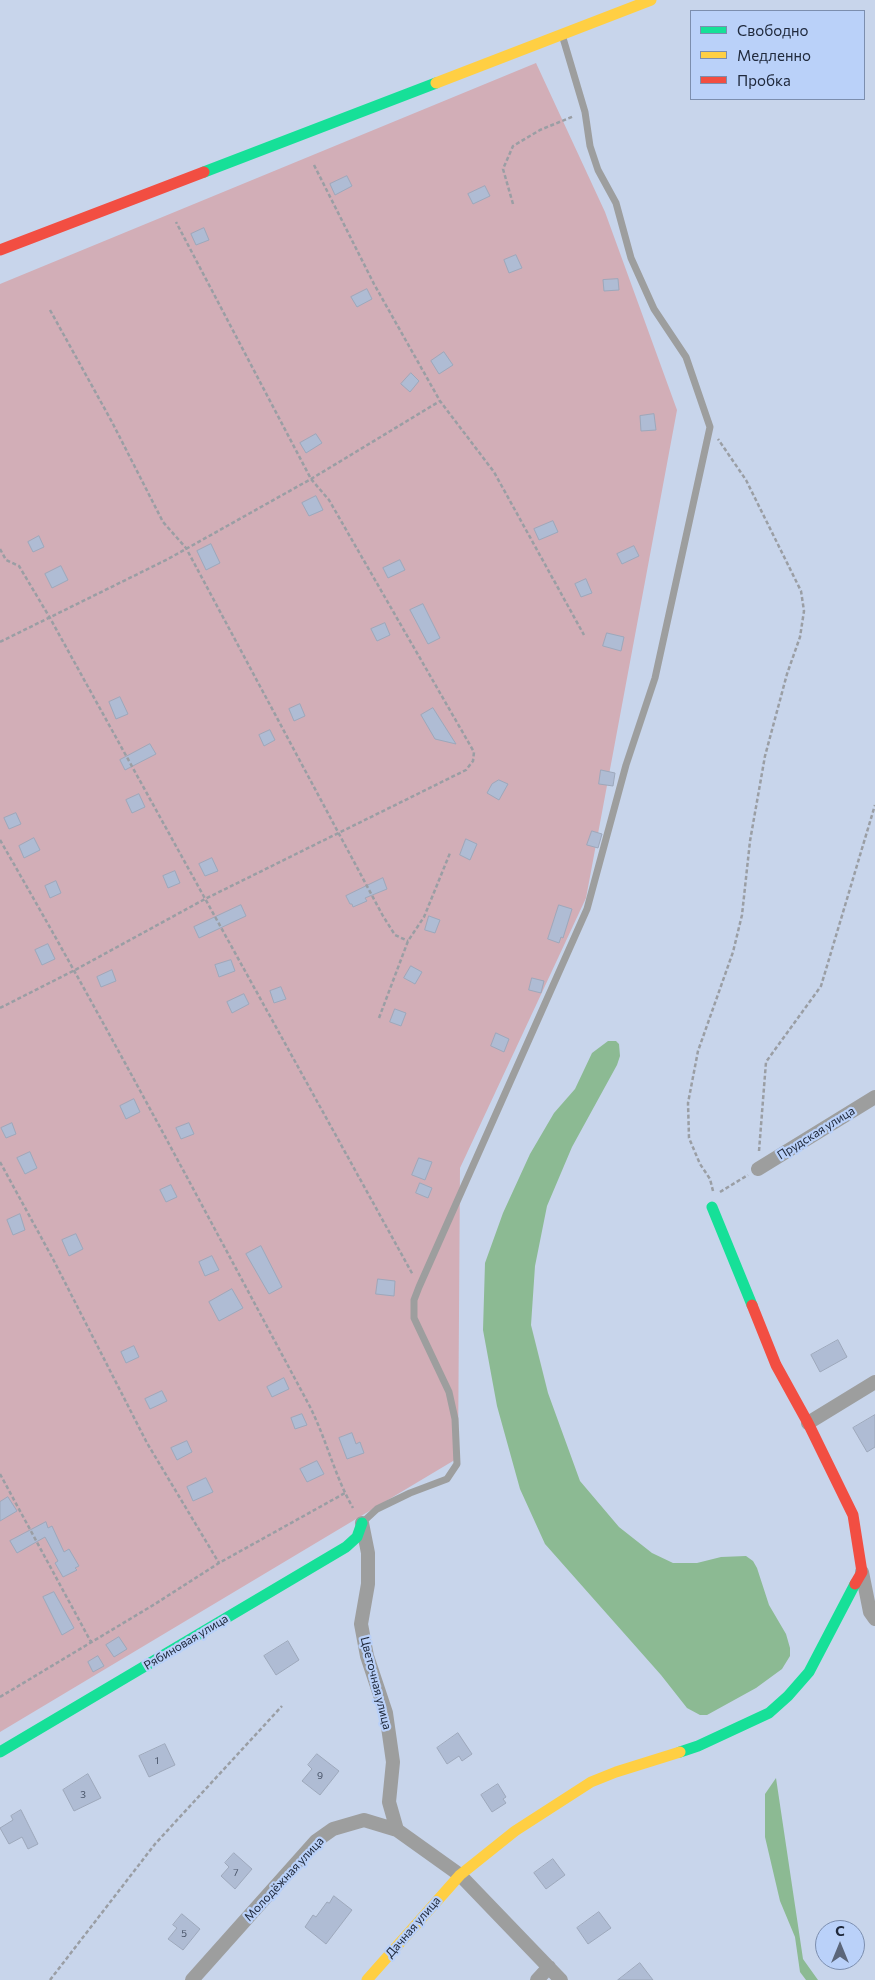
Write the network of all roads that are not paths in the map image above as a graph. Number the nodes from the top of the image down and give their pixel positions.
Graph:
1 (650, 0) edge
2 (562, 35) junction
3 (0, 250) edge
4 (875, 1097) edge
5 (758, 1169) road end
6 (712, 1207) road end
7 (875, 1382) edge
8 (808, 1423) junction
9 (362, 1523) junction
10 (862, 1572) junction
11 (875, 1619) edge
12 (0, 1752) edge
13 (397, 1830) junction
14 (460, 1875) junction
15 (549, 1967) junction
16 (192, 1980) edge
17 (367, 1980) edge
18 (537, 1980) edge
19 (560, 1980) edge

1 - 2 main road
2 - 3 main road
2 - 9 lane
4 - 5 street, Прудская улица
6 - 8 main road
7 - 8 street
8 - 10 main road
9 - 12 main road, Рябиновая улица
9 - 13 street, Цветочная улица
10 - 11 street
10 - 14 main road, Дачная улица
13 - 14 street
13 - 16 street, Молодёжная улица
14 - 15 street
14 - 17 main road, Дачная улица
15 - 18 street
15 - 19 street

